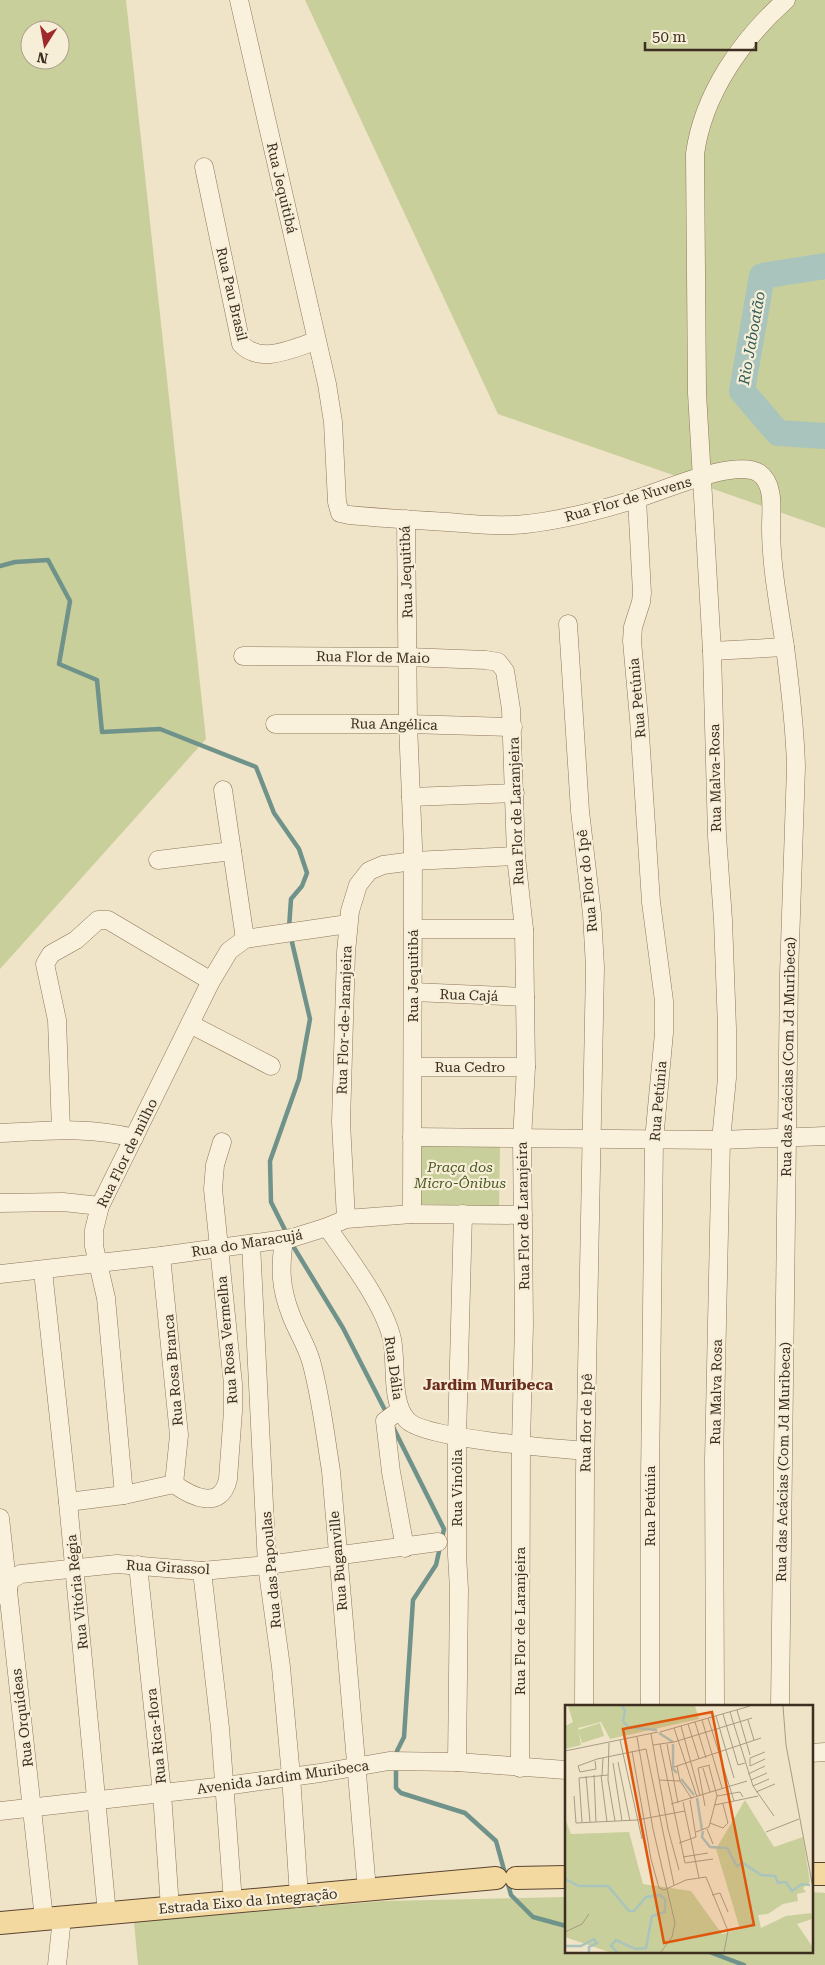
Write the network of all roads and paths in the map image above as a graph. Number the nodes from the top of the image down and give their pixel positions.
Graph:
1 (239, 0) edge
2 (786, 0) edge
3 (204, 167) dead end
4 (316, 341) junction
5 (701, 477) junction
6 (636, 499) junction
7 (406, 519) junction
8 (568, 624) dead end
9 (785, 646) junction
10 (712, 651) junction
11 (243, 656) dead end
12 (408, 657) junction
13 (502, 665) joint
14 (275, 724) dead end
15 (408, 724) junction
16 (513, 727) junction
17 (223, 790) dead end
18 (515, 793) junction
19 (411, 797) junction
20 (232, 851) junction
21 (516, 856) junction
22 (158, 860) dead end
23 (413, 861) junction
24 (348, 924) junction
25 (413, 929) junction
26 (524, 929) junction
27 (245, 939) junction
28 (210, 981) junction
29 (413, 992) junction
30 (525, 997) junction
31 (190, 1024) junction
32 (271, 1066) dead end
33 (413, 1067) junction
34 (526, 1067) junction
35 (727, 1078) joint
36 (61, 1130) junction
37 (0, 1133) edge
38 (825, 1136) edge
39 (412, 1137) junction
40 (788, 1137) junction
41 (134, 1138) junction
42 (522, 1139) junction
43 (591, 1139) junction
44 (654, 1140) junction
45 (721, 1140) junction
46 (222, 1142) dead end
47 (0, 1203) edge
48 (100, 1206) junction
49 (412, 1214) junction
50 (463, 1214) junction
51 (523, 1215) junction
52 (346, 1219) junction
53 (327, 1227) junction
54 (288, 1239) junction
55 (251, 1244) junction
56 (220, 1248) junction
57 (161, 1256) junction
58 (98, 1264) junction
59 (43, 1270) junction
60 (0, 1274) edge
61 (400, 1410) junction
62 (457, 1437) junction
63 (520, 1445) junction
64 (586, 1452) junction
65 (174, 1484) junction
66 (124, 1495) junction
67 (68, 1502) junction
68 (0, 1518) edge
69 (438, 1542) dead end
70 (405, 1548) junction
71 (338, 1555) junction
72 (138, 1565) junction
73 (267, 1565) junction
74 (74, 1568) junction
75 (202, 1571) junction
76 (4, 1594) edge
77 (584, 1705) edge
78 (650, 1705) edge
79 (715, 1705) edge
80 (780, 1705) edge
81 (825, 1752) edge
82 (812, 1753) edge
83 (457, 1762) junction
84 (355, 1768) junction
85 (520, 1768) junction
86 (565, 1770) edge
87 (291, 1776) junction
88 (225, 1786) junction
89 (162, 1793) junction
90 (97, 1799) junction
91 (32, 1807) junction
92 (0, 1811) edge
93 (812, 1874) edge
94 (825, 1874) edge
95 (565, 1877) edge
96 (366, 1890) junction
97 (299, 1896) junction
98 (233, 1902) junction
99 (170, 1908) junction
100 (107, 1914) junction
101 (53, 1918) junction
102 (0, 1924) edge
103 (57, 1965) edge

1 - 4 street, Rua Jequitibá
2 - 5 street, Rua Malva-Rosa
3 - 4 street, Rua Pau Brasil
4 - 7 street, Rua Jequitibá
5 - 6 street, Rua Flor de Nuvens
5 - 9 street, Rua das Acácias (Com Jd Muribeca)
5 - 10 street, Rua Malva-Rosa
6 - 7 street, Rua Flor de Nuvens
6 - 44 street, Rua Petúnia
7 - 12 street, Rua Jequitibá
8 - 43 street, Rua Flor do Ipê
9 - 10 street
9 - 40 street, Rua das Acácias (Com Jd Muribeca)
10 - 35 street, Rua Malva-Rosa
11 - 12 street, Rua Flor de Maio
12 - 13 street, Rua Flor de Maio
12 - 15 street, Rua Jequitibá
13 - 16 street, Rua Flor de Laranjeira
14 - 15 street, Rua Angélica
15 - 16 street, Rua Angélica
15 - 19 street, Rua Jequitibá
16 - 18 street, Rua Flor de Laranjeira
17 - 20 street
18 - 19 street
18 - 21 street, Rua Flor de Laranjeira
19 - 23 street, Rua Jequitibá
20 - 22 street
20 - 27 street
21 - 23 street, Rua Flor-de-laranjeira
21 - 26 street, Rua Flor de Laranjeira
23 - 24 street, Rua Flor-de-laranjeira
23 - 25 street, Rua Jequitibá
24 - 27 street
24 - 52 street, Rua Flor-de-laranjeira
25 - 26 street
25 - 29 street, Rua Jequitibá
26 - 30 street, Rua Flor de Laranjeira
27 - 28 street, Rua Flor de milho
28 - 31 street, Rua Flor de milho
28 - 36 street
29 - 30 street, Rua Cajá
29 - 33 street, Rua Jequitibá
30 - 34 street, Rua Flor de Laranjeira
31 - 32 street
31 - 41 street, Rua Flor de milho
33 - 34 street, Rua Cedro
33 - 39 street, Rua Jequitibá
34 - 42 street, Rua Flor de Laranjeira
35 - 45 street, Rua Malva Rosa
36 - 37 street
36 - 41 street
38 - 40 street
39 - 42 street
39 - 49 street, Rua Jequitibá
40 - 45 street
40 - 80 street, Rua das Acácias (Com Jd Muribeca)
41 - 48 street, Rua Flor de milho
42 - 43 street
42 - 51 street, Rua Flor de Laranjeira
43 - 44 street
43 - 64 street, Rua flor de Ipê
44 - 45 street
44 - 78 street, Rua Petúnia
45 - 79 street, Rua Malva Rosa
46 - 56 street, Rua Rosa Vermelha
47 - 48 street
48 - 58 street, Rua Flor de milho
49 - 50 street, Rua do Maracujá
49 - 52 street, Rua do Maracujá
50 - 51 street, Rua do Maracujá
50 - 62 street, Rua Vinólia
51 - 63 street, Rua Flor de Laranjeira
52 - 53 street, Rua do Maracujá
53 - 54 street, Rua do Maracujá
53 - 61 street, Rua Dália
54 - 55 street, Rua do Maracujá
54 - 71 street, Rua Buganville
55 - 56 street, Rua do Maracujá
55 - 73 street, Rua das Papoulas
56 - 57 street, Rua do Maracujá
56 - 65 street, Rua Rosa Vermelha
57 - 58 street, Rua do Maracujá
57 - 65 street, Rua Rosa Branca
58 - 59 street, Rua do Maracujá
58 - 66 street, Rua Flor de milho
59 - 60 street, Rua do Maracujá
59 - 67 street, Rua Vitória Régia
61 - 62 street
61 - 70 street, Rua Dália
62 - 63 street
62 - 83 street, Rua Vinólia
63 - 64 street
63 - 85 street, Rua Flor de Laranjeira
64 - 77 street, Rua flor de Ipê
65 - 66 street
66 - 67 street
67 - 74 street, Rua Vitória Régia
68 - 76 street, Rua Orquídeas
69 - 70 street, Rua Girassol
70 - 71 street, Rua Girassol
71 - 73 street, Rua Girassol
71 - 84 street, Rua Buganville
72 - 74 street, Rua Girassol
72 - 75 street, Rua Girassol
72 - 89 street, Rua Rica-flora
73 - 75 street, Rua Girassol
73 - 87 street, Rua das Papoulas
74 - 76 street, Rua Girassol
74 - 90 street, Rua Vitória Régia
75 - 88 street
76 - 91 street, Rua Orquídeas
81 - 82 street
83 - 84 street, Avenida Jardim Muribeca
83 - 85 street, Avenida Jardim Muribeca
84 - 87 street, Avenida Jardim Muribeca
84 - 96 street, Rua Buganville
85 - 86 street, Avenida Jardim Muribeca
87 - 88 street, Avenida Jardim Muribeca
87 - 97 street, Rua das Papoulas
88 - 89 street, Avenida Jardim Muribeca
88 - 98 street
89 - 90 street, Avenida Jardim Muribeca
89 - 99 street, Rua Rica-flora
90 - 91 street, Avenida Jardim Muribeca
90 - 100 street, Rua Vitória Régia
91 - 92 street, Avenida Jardim Muribeca
91 - 101 street, Rua Orquídeas
93 - 94 main road
95 - 96 main road, Estrada Eixo da Integração
96 - 97 main road, Estrada Eixo da Integração
97 - 98 main road, Estrada Eixo da Integração
98 - 99 main road, Estrada Eixo da Integração
99 - 100 main road, Estrada Eixo da Integração
100 - 101 main road, Estrada Eixo da Integração
101 - 102 main road, Estrada Eixo da Integração
101 - 103 street, Rua Orquídeas

